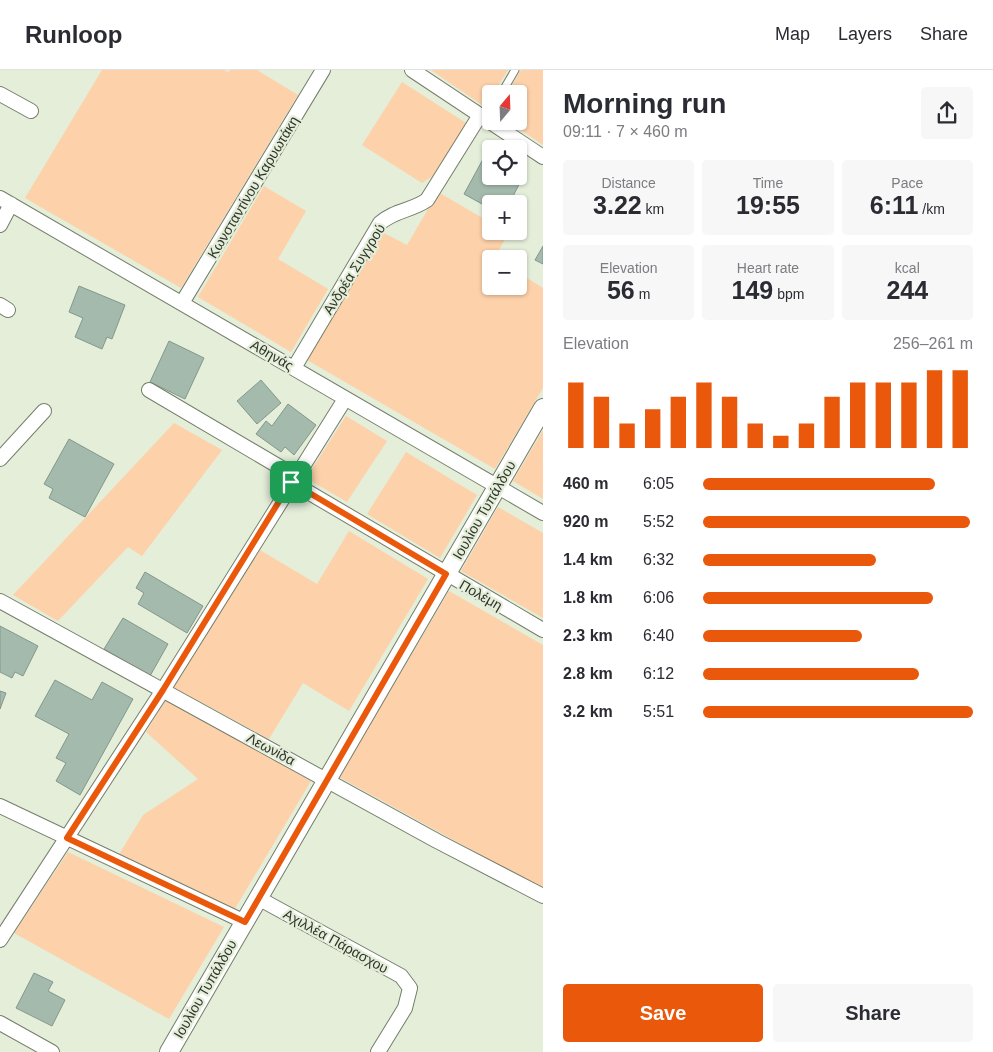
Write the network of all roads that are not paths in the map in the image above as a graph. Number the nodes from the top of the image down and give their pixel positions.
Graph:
1 (323, 70) edge
2 (412, 70) edge
3 (515, 70) edge
4 (506, 85) edge
5 (0, 94) edge
6 (31, 111) dead end
7 (482, 113) edge
8 (482, 121) edge
9 (506, 130) edge
10 (543, 157) edge
11 (6, 201) edge
12 (0, 225) edge
13 (182, 303) junction
14 (294, 368) junction
15 (149, 390) dead end
16 (345, 399) junction
17 (543, 408) edge
18 (44, 410) dead end
19 (0, 459) edge
20 (293, 479) junction
21 (498, 487) junction
22 (543, 513) edge
23 (446, 574) junction
24 (0, 600) edge
25 (543, 630) edge
26 (163, 690) junction
27 (326, 779) junction
28 (0, 806) edge
29 (67, 838) junction
30 (543, 896) edge
31 (258, 898) junction
32 (245, 922) junction
33 (0, 940) edge
34 (0, 1023) edge
35 (52, 1052) edge
36 (169, 1052) edge
37 (378, 1052) edge

1 - 13 street, Κωνσταντίνου Καρυωτάκη
2 - 7 street
3 - 4 lane
5 - 6 street
8 - 14 street, Ανδρέα Συγγρού
9 - 10 street
11 - 12 street
11 - 13 street, Αθηνάς
13 - 14 street, Αθηνάς
14 - 16 street, Αθηνάς
15 - 20 street, Πολέμη
16 - 20 street
16 - 21 street, Αθηνάς
17 - 21 street, Ιουλίου Τυπάλδου
18 - 19 street
20 - 23 street, Πολέμη
20 - 26 street
21 - 22 street, Αθηνάς
21 - 23 street, Ιουλίου Τυπάλδου
23 - 25 street, Πολέμη
23 - 27 street, Ιουλίου Τυπάλδου
24 - 26 street, Λεωνίδα
26 - 27 street, Λεωνίδα
26 - 29 street
27 - 30 street, Λεωνίδα
27 - 31 street, Ιουλίου Τυπάλδου
28 - 29 street
29 - 32 street
29 - 33 street
31 - 32 street, Ιουλίου Τυπάλδου
31 - 37 street, Αχιλλέα Πάρασχου
32 - 36 street, Ιουλίου Τυπάλδου
34 - 35 street

